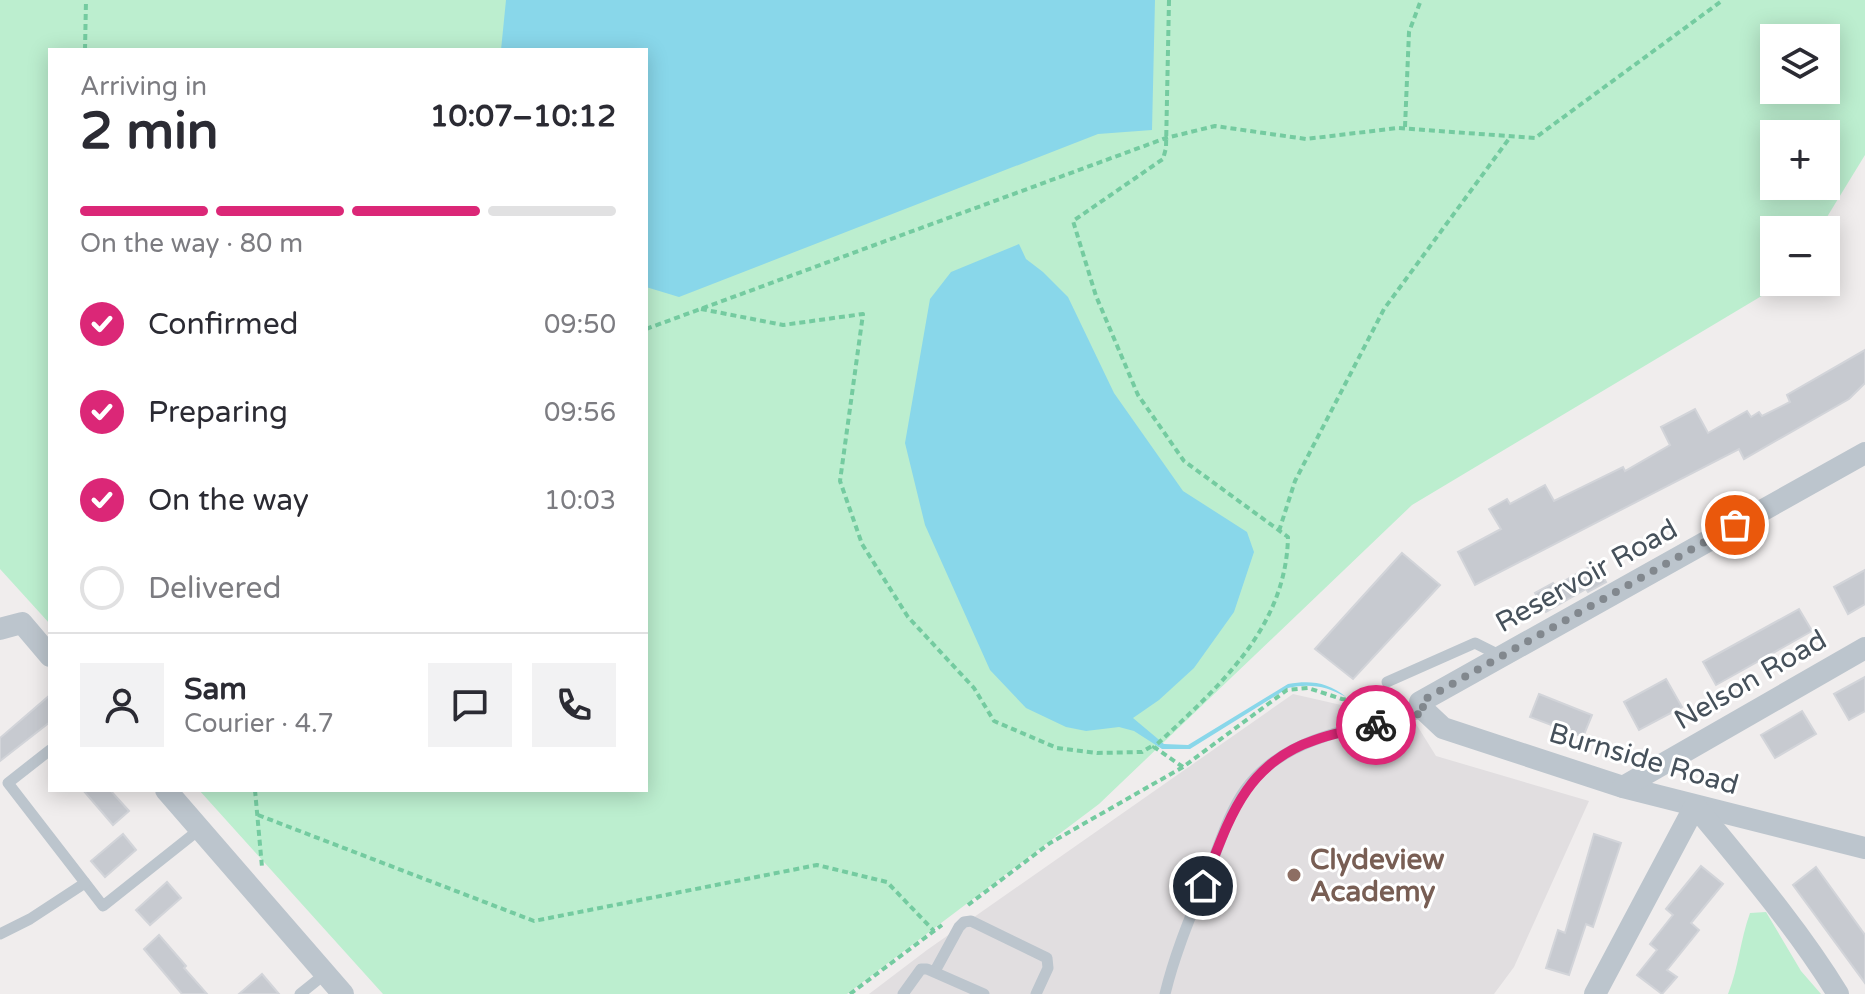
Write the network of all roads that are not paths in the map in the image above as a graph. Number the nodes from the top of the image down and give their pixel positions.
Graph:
1 (1865, 453) edge
2 (0, 629) edge
3 (1865, 648) edge
4 (48, 654) edge
5 (1502, 656) junction
6 (1387, 682) dead end
7 (1423, 707) junction
8 (48, 752) edge
9 (1623, 787) junction
10 (168, 792) edge
11 (1695, 806) junction
12 (200, 829) junction
13 (1865, 848) edge
14 (85, 883) junction
15 (0, 934) edge
16 (935, 971) junction
17 (325, 974) junction
18 (300, 994) edge
19 (343, 994) edge
20 (903, 994) edge
21 (984, 994) edge
22 (1036, 994) edge
23 (1165, 994) edge
24 (1595, 994) edge
25 (1838, 994) edge

1 - 5 street, Reservoir Road
2 - 4 street
3 - 9 street, Nelson Road
5 - 6 lane
5 - 7 street, Reservoir Road
7 - 9 street, Burnside Road
7 - 23 lane
8 - 14 lane
9 - 11 street, Burnside Road
10 - 12 street
11 - 13 street, Burnside Road
11 - 24 street
11 - 25 street
12 - 14 lane
12 - 17 street
14 - 15 lane
16 - 20 lane
16 - 21 lane
16 - 22 lane
17 - 18 lane
17 - 19 street

